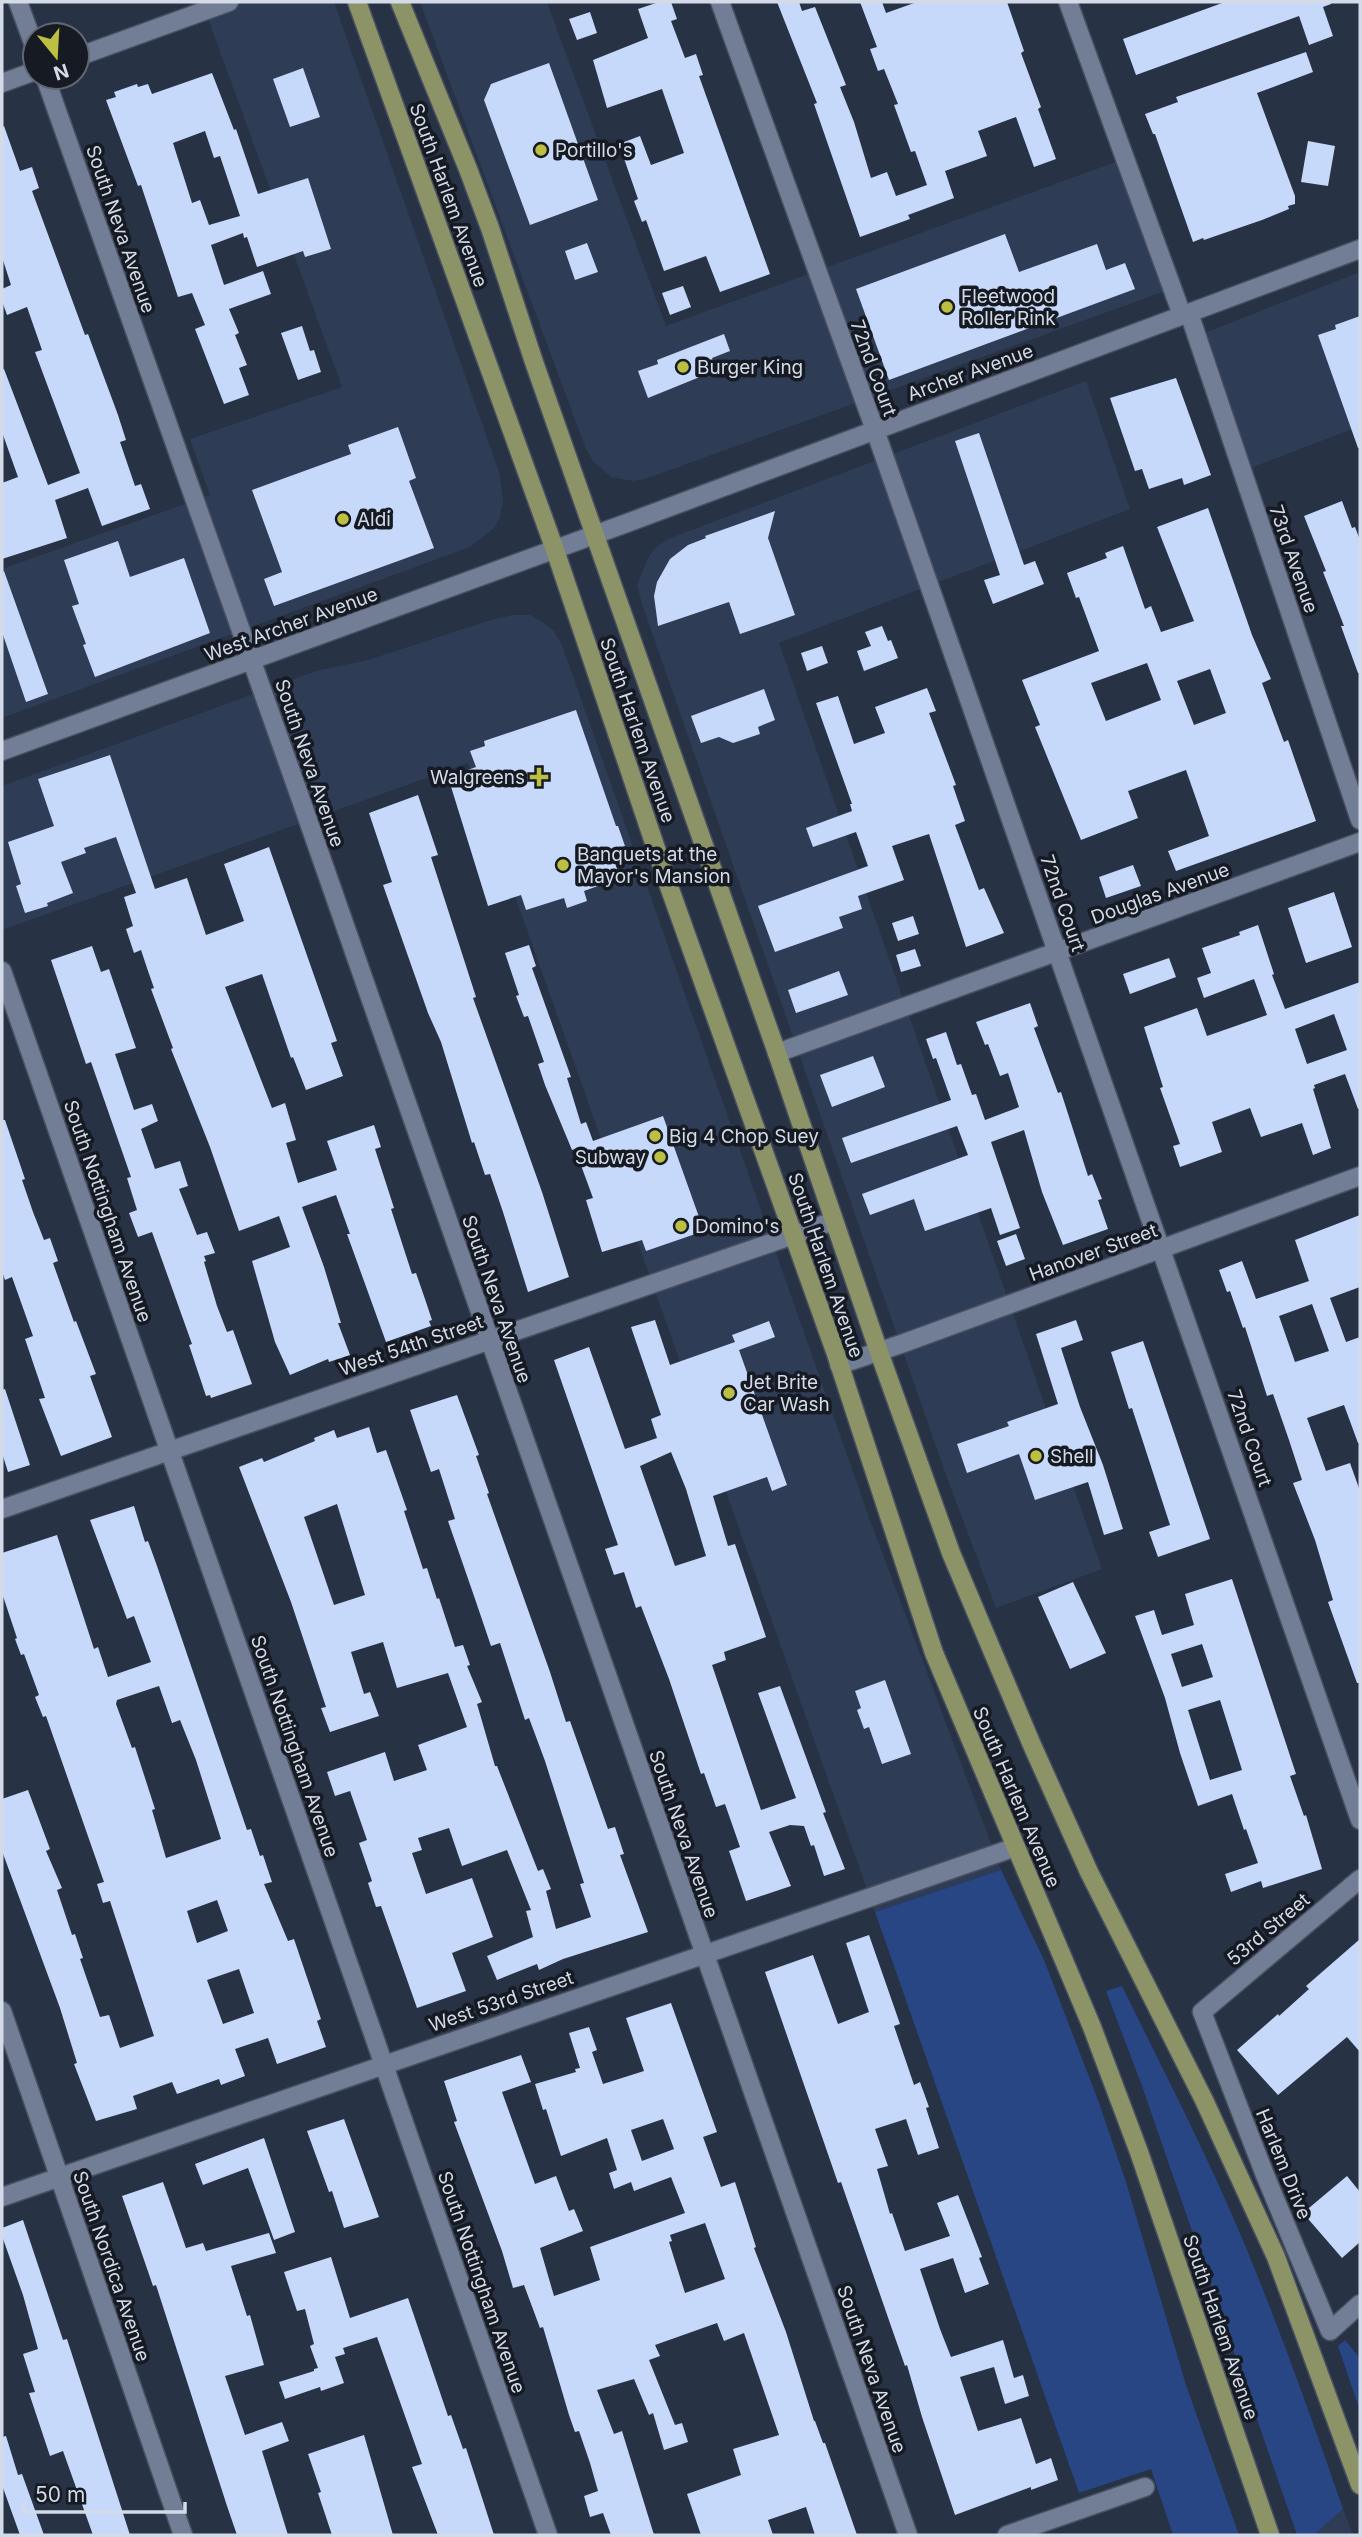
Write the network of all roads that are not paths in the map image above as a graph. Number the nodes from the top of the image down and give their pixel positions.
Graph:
1 (18, 2) edge
2 (229, 2) edge
3 (358, 2) edge
4 (400, 2) edge
5 (720, 2) edge
6 (1070, 2) edge
7 (25, 21) edge
8 (91, 52) edge
9 (21, 76) edge
10 (2, 83) edge
11 (50, 91) edge
12 (1360, 249) edge
13 (1186, 314) junction
14 (875, 430) junction
15 (595, 534) junction
16 (555, 550) junction
17 (251, 661) junction
18 (2, 751) edge
19 (1360, 820) edge
20 (1360, 842) edge
21 (1058, 952) junction
22 (2, 971) edge
23 (777, 1053) junction
24 (1360, 1176) edge
25 (834, 1221) junction
26 (793, 1236) junction
27 (1162, 1248) junction
28 (490, 1340) junction
29 (879, 1352) junction
30 (839, 1365) junction
31 (170, 1451) junction
32 (2, 1509) edge
33 (1360, 1820) edge
34 (1016, 1847) junction
35 (1360, 1879) edge
36 (703, 1954) junction
37 (2, 2011) edge
38 (1202, 2012) joint
39 (383, 2064) junction
40 (60, 2178) junction
41 (2, 2197) edge
42 (1360, 2304) edge
43 (1360, 2485) edge
44 (1146, 2487) dead end
45 (183, 2535) edge
46 (548, 2535) edge
47 (908, 2535) edge
48 (1007, 2535) edge
49 (1270, 2535) edge

1 - 7 street
2 - 8 street
3 - 16 main road, South Harlem Avenue
4 - 15 main road, South Harlem Avenue
5 - 14 street, 72nd Court
6 - 13 street, 73rd Avenue
9 - 10 street
11 - 17 street, South Neva Avenue
12 - 13 street, Archer Avenue
13 - 14 street, Archer Avenue
13 - 19 street, 73rd Avenue
14 - 15 street, Archer Avenue
14 - 21 street, 72nd Court
15 - 16 street, West Archer Avenue
15 - 23 main road, South Harlem Avenue
16 - 17 street, West Archer Avenue
16 - 26 main road, South Harlem Avenue
17 - 18 street, West Archer Avenue
17 - 28 street, South Neva Avenue
20 - 21 street, Douglas Avenue
21 - 23 street, Douglas Avenue
21 - 27 street, 72nd Court
22 - 31 street, South Nottingham Avenue
23 - 25 main road, South Harlem Avenue
24 - 27 street, Hanover Street
25 - 26 street, West 54th Street
25 - 29 main road, South Harlem Avenue
26 - 28 street, West 54th Street
26 - 30 main road, South Harlem Avenue
27 - 29 street, Hanover Street
27 - 33 street, 72nd Court
28 - 31 street, West 54th Street
28 - 36 street, South Neva Avenue
29 - 30 street, Hanover Street
29 - 43 main road, South Harlem Avenue
30 - 34 main road, South Harlem Avenue
31 - 32 street, West 54th Street
31 - 39 street, South Nottingham Avenue
34 - 36 street, West 53rd Street
34 - 49 main road, South Harlem Avenue
35 - 38 street, 53rd Street
36 - 39 street, West 53rd Street
36 - 47 street, South Neva Avenue
37 - 40 street, South Nordica Avenue
38 - 42 street, Harlem Drive
39 - 40 street, West 53rd Street
39 - 46 street, South Nottingham Avenue
40 - 41 street, West 53rd Street
40 - 45 street, South Nordica Avenue
44 - 48 street

